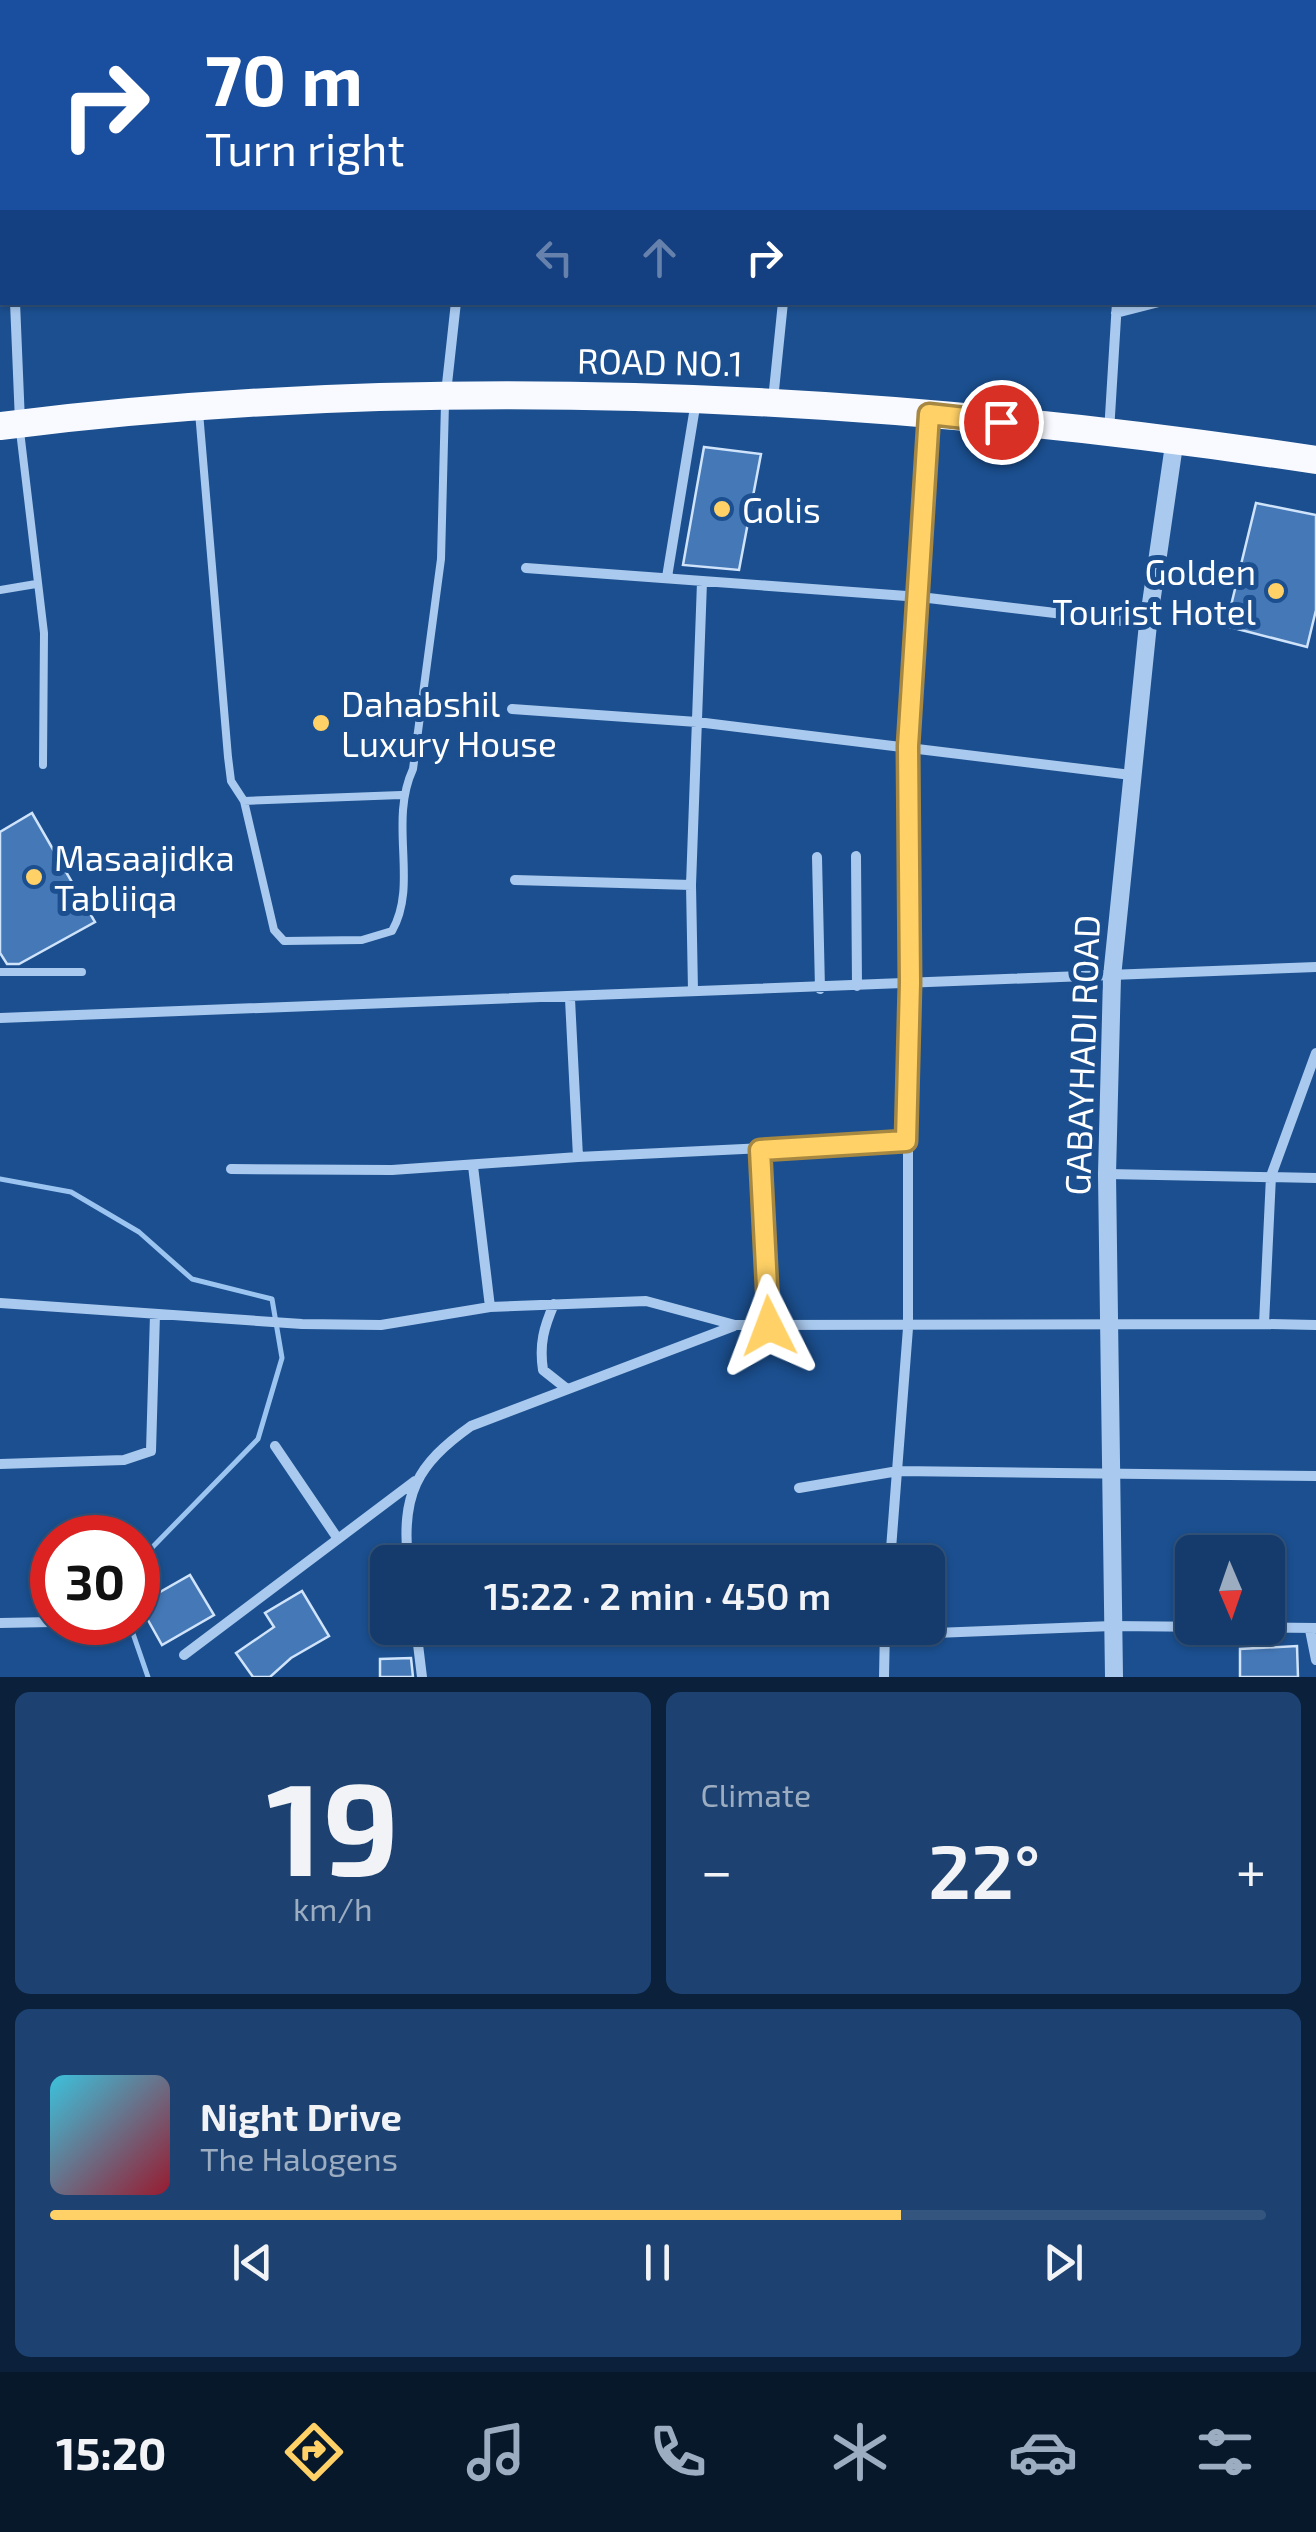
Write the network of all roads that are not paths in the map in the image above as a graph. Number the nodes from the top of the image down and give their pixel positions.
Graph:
1 (16, 305) edge
2 (456, 305) edge
3 (783, 305) edge
4 (1117, 308) edge
5 (446, 394) junction
6 (696, 399) junction
7 (773, 401) junction
8 (198, 406) junction
9 (929, 414) junction
10 (10, 425) edge
11 (1108, 432) junction
12 (1175, 438) junction
13 (1316, 460) edge
14 (526, 568) dead end
15 (666, 577) junction
16 (702, 582) junction
17 (36, 584) junction
18 (0, 590) edge
19 (920, 597) junction
20 (1148, 624) junction
21 (512, 709) dead end
22 (697, 722) junction
23 (908, 746) junction
24 (44, 765) dead end
25 (1131, 775) junction
26 (401, 795) junction
27 (244, 801) junction
28 (856, 856) dead end
29 (817, 857) dead end
30 (515, 880) dead end
31 (691, 884) junction
32 (1316, 967) edge
33 (0, 972) edge
34 (82, 972) dead end
35 (1112, 977) junction
36 (910, 983) junction
37 (857, 986) junction
38 (820, 989) junction
39 (692, 991) junction
40 (570, 999) junction
41 (0, 1018) edge
42 (1316, 1053) edge
43 (906, 1141) junction
44 (760, 1150) junction
45 (578, 1157) junction
46 (473, 1166) junction
47 (231, 1169) dead end
48 (1108, 1174) junction
49 (1271, 1176) junction
50 (1316, 1178) edge
51 (0, 1303) edge
52 (554, 1304) junction
53 (490, 1307) junction
54 (155, 1314) junction
55 (1110, 1324) junction
56 (1264, 1324) junction
57 (735, 1325) junction
58 (1316, 1325) edge
59 (769, 1326) junction
60 (908, 1328) junction
61 (567, 1389) junction
62 (275, 1446) dead end
63 (0, 1464) edge
64 (898, 1471) junction
65 (1110, 1472) junction
66 (1316, 1476) edge
67 (417, 1479) junction
68 (800, 1488) dead end
69 (338, 1539) junction
70 (408, 1545) edge
71 (891, 1545) edge
72 (0, 1622) edge
73 (30, 1622) edge
74 (1112, 1626) junction
75 (1313, 1629) edge
76 (945, 1630) edge
77 (418, 1645) edge
78 (884, 1645) edge
79 (184, 1655) dead end
80 (1316, 1660) edge
81 (422, 1677) edge
82 (884, 1677) edge
83 (1114, 1677) edge

1 - 10 street
2 - 5 street
3 - 7 street
4 - 11 street
5 - 6 highway, ROAD NO.1
5 - 8 highway, ROAD NO.1
5 - 26 lane
6 - 7 highway, ROAD NO.1
6 - 15 street
7 - 9 highway, ROAD NO.1
8 - 10 highway, ROAD NO.1
8 - 27 lane
9 - 11 highway, ROAD NO.1
9 - 19 street
10 - 17 lane
11 - 12 highway, ROAD NO.1
12 - 13 highway, ROAD NO.1
12 - 20 street, GABAYHADI ROAD
14 - 15 street
15 - 16 street
16 - 19 street
16 - 22 street
17 - 18 lane
17 - 24 lane
19 - 20 street
19 - 23 street
20 - 25 street, GABAYHADI ROAD
21 - 22 street
22 - 23 street
22 - 31 street
23 - 25 street
23 - 36 street
25 - 35 street, GABAYHADI ROAD
26 - 27 lane
26 - 27 lane
28 - 37 street
29 - 38 street
30 - 31 street
31 - 39 street
32 - 35 street
33 - 34 lane
35 - 36 street
35 - 48 street, GABAYHADI ROAD
36 - 37 street
36 - 43 street
37 - 38 street
38 - 39 street
39 - 40 street
40 - 41 street
40 - 45 street
42 - 49 street
43 - 44 street
43 - 60 street
44 - 45 street
44 - 59 street
45 - 46 street
46 - 47 street
46 - 53 street
48 - 49 street
48 - 55 street, GABAYHADI ROAD
49 - 50 street
49 - 56 street
51 - 54 street
52 - 53 street
52 - 57 street
52 - 61 street
53 - 54 street
54 - 63 street
55 - 56 street
55 - 60 street
55 - 65 street, GABAYHADI ROAD
56 - 58 street
57 - 59 street
57 - 61 street
59 - 60 street
60 - 64 street
61 - 67 street
62 - 69 street
64 - 65 street
64 - 68 street
64 - 71 street
65 - 66 street
65 - 74 street, GABAYHADI ROAD
67 - 69 street
67 - 70 street
69 - 79 street
72 - 73 street
74 - 75 street
74 - 76 street
74 - 83 street, GABAYHADI ROAD
75 - 80 street
77 - 81 street
78 - 82 street

